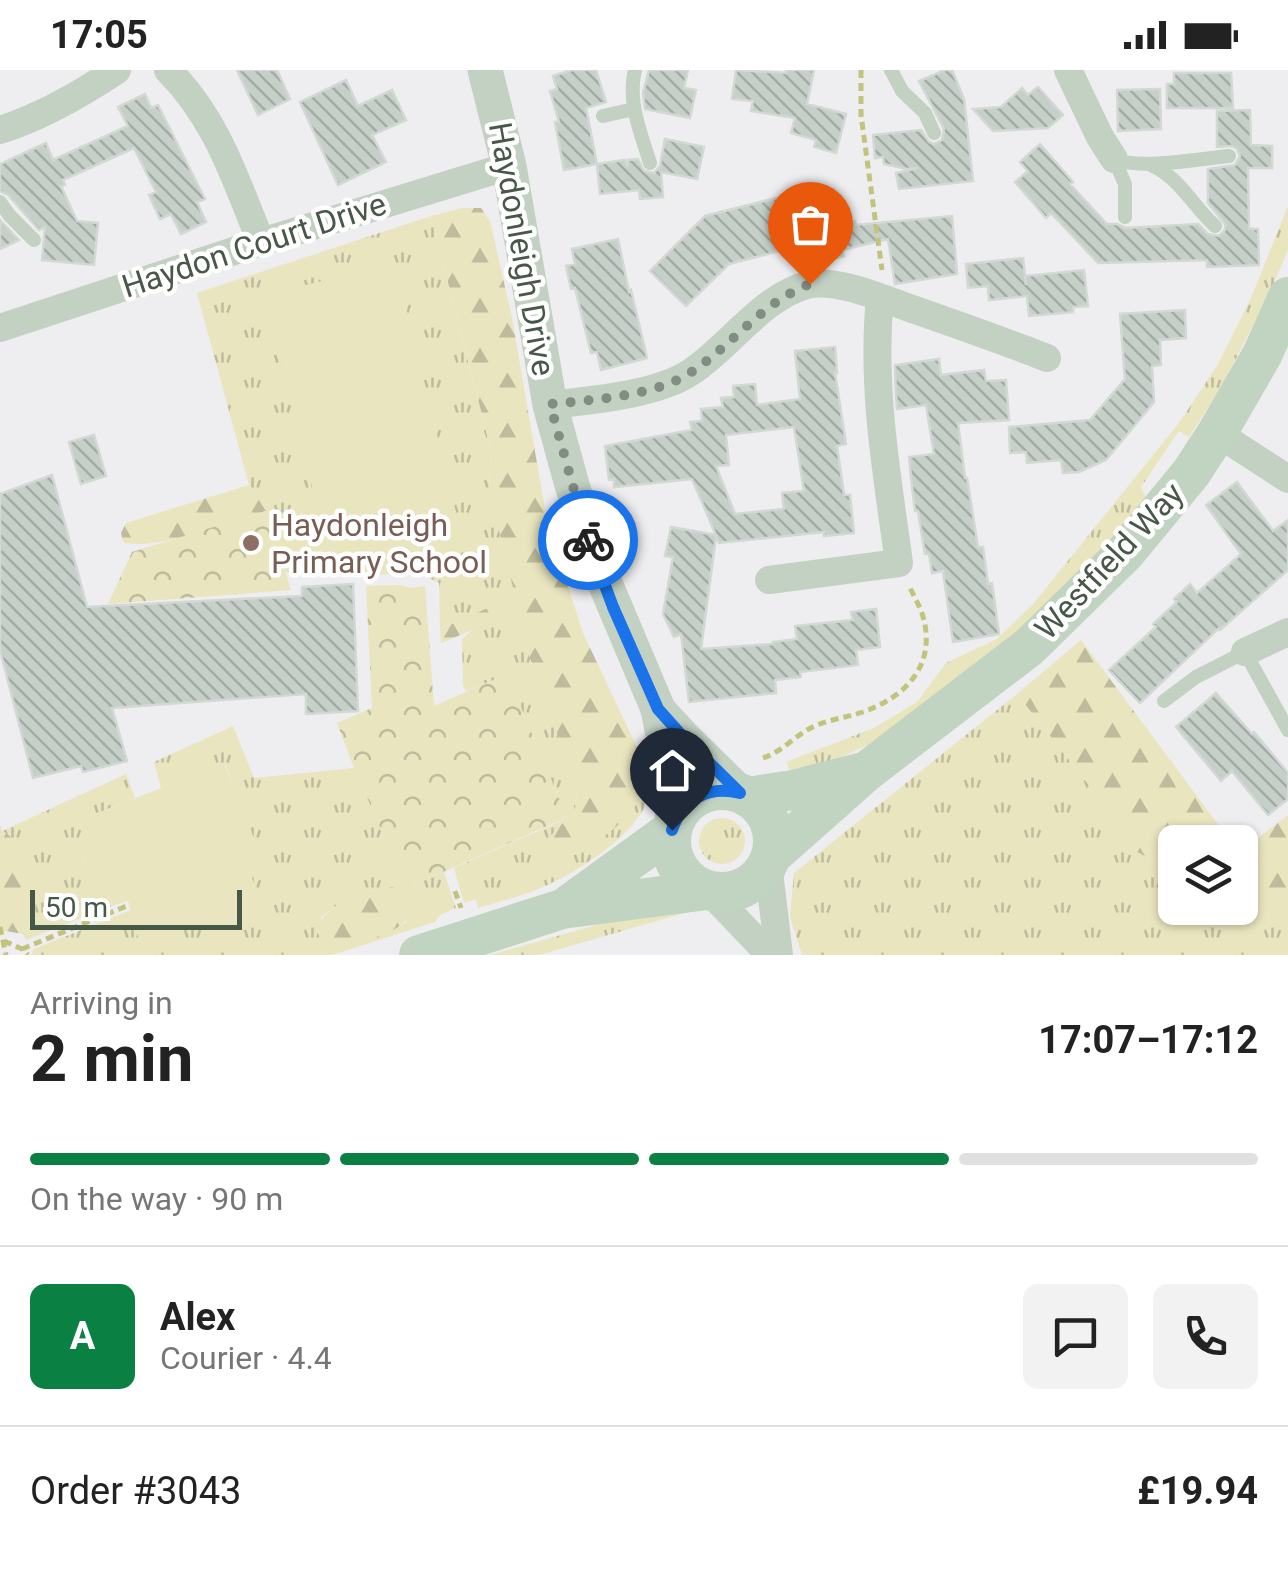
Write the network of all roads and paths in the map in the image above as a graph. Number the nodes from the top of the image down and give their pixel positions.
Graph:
1 (117, 70) edge
2 (168, 70) edge
3 (485, 70) edge
4 (635, 70) edge
5 (861, 70) edge
6 (892, 70) edge
7 (1068, 70) edge
8 (634, 109) junction
9 (602, 116) dead end
10 (0, 130) edge
11 (934, 133) dead end
12 (1229, 156) dead end
13 (1114, 159) junction
14 (650, 163) dead end
15 (1144, 163) junction
16 (509, 166) junction
17 (0, 202) edge
18 (1125, 218) dead end
19 (1215, 226) dead end
20 (34, 240) dead end
21 (260, 242) junction
22 (1288, 297) edge
23 (880, 298) junction
24 (0, 328) edge
25 (1047, 358) dead end
26 (550, 404) junction
27 (1218, 433) junction
28 (1288, 480) edge
29 (898, 563) junction
30 (769, 580) dead end
31 (1288, 632) edge
32 (1245, 652) junction
33 (1164, 701) dead end
34 (658, 709) junction
35 (1288, 730) edge
36 (866, 771) junction
37 (746, 784) junction
38 (673, 827) junction
39 (770, 860) junction
40 (708, 891) junction
41 (129, 905) dead end
42 (562, 909) junction
43 (0, 927) edge
44 (4, 941) junction
45 (25, 952) edge
46 (6, 955) edge
47 (420, 955) edge
48 (770, 955) edge
49 (779, 955) edge

1 - 10 street
2 - 21 street
3 - 16 street, Haydonleigh Drive
4 - 8 lane
5 - 23 path
6 - 11 lane
7 - 13 street
8 - 9 lane
8 - 14 lane
12 - 15 lane
13 - 15 lane
13 - 18 lane
15 - 19 lane
16 - 21 street, Haydon Court Drive
16 - 26 street, Haydonleigh Drive
17 - 20 lane
21 - 24 street, Haydon Court Drive
22 - 27 main road, Westfield Way
23 - 25 street
23 - 26 street
23 - 29 street
26 - 34 street, Haydonleigh Drive
27 - 28 street
27 - 36 main road, Westfield Way
29 - 30 street
29 - 37 path
31 - 32 street
32 - 33 lane
32 - 35 lane
34 - 37 street, Haydonleigh Drive
34 - 38 street, Haydonleigh Drive
36 - 37 main road, Westfield Way
36 - 39 main road, Westfield Way
37 - 38 main road, Westfield Way
37 - 39 main road
38 - 40 main road
38 - 42 main road, Westfield Way
39 - 40 main road, Westfield Way
39 - 49 street
40 - 42 main road, Westfield Way
40 - 48 street
41 - 45 path
42 - 47 main road, Westfield Way
43 - 44 path
44 - 45 path
44 - 46 path

